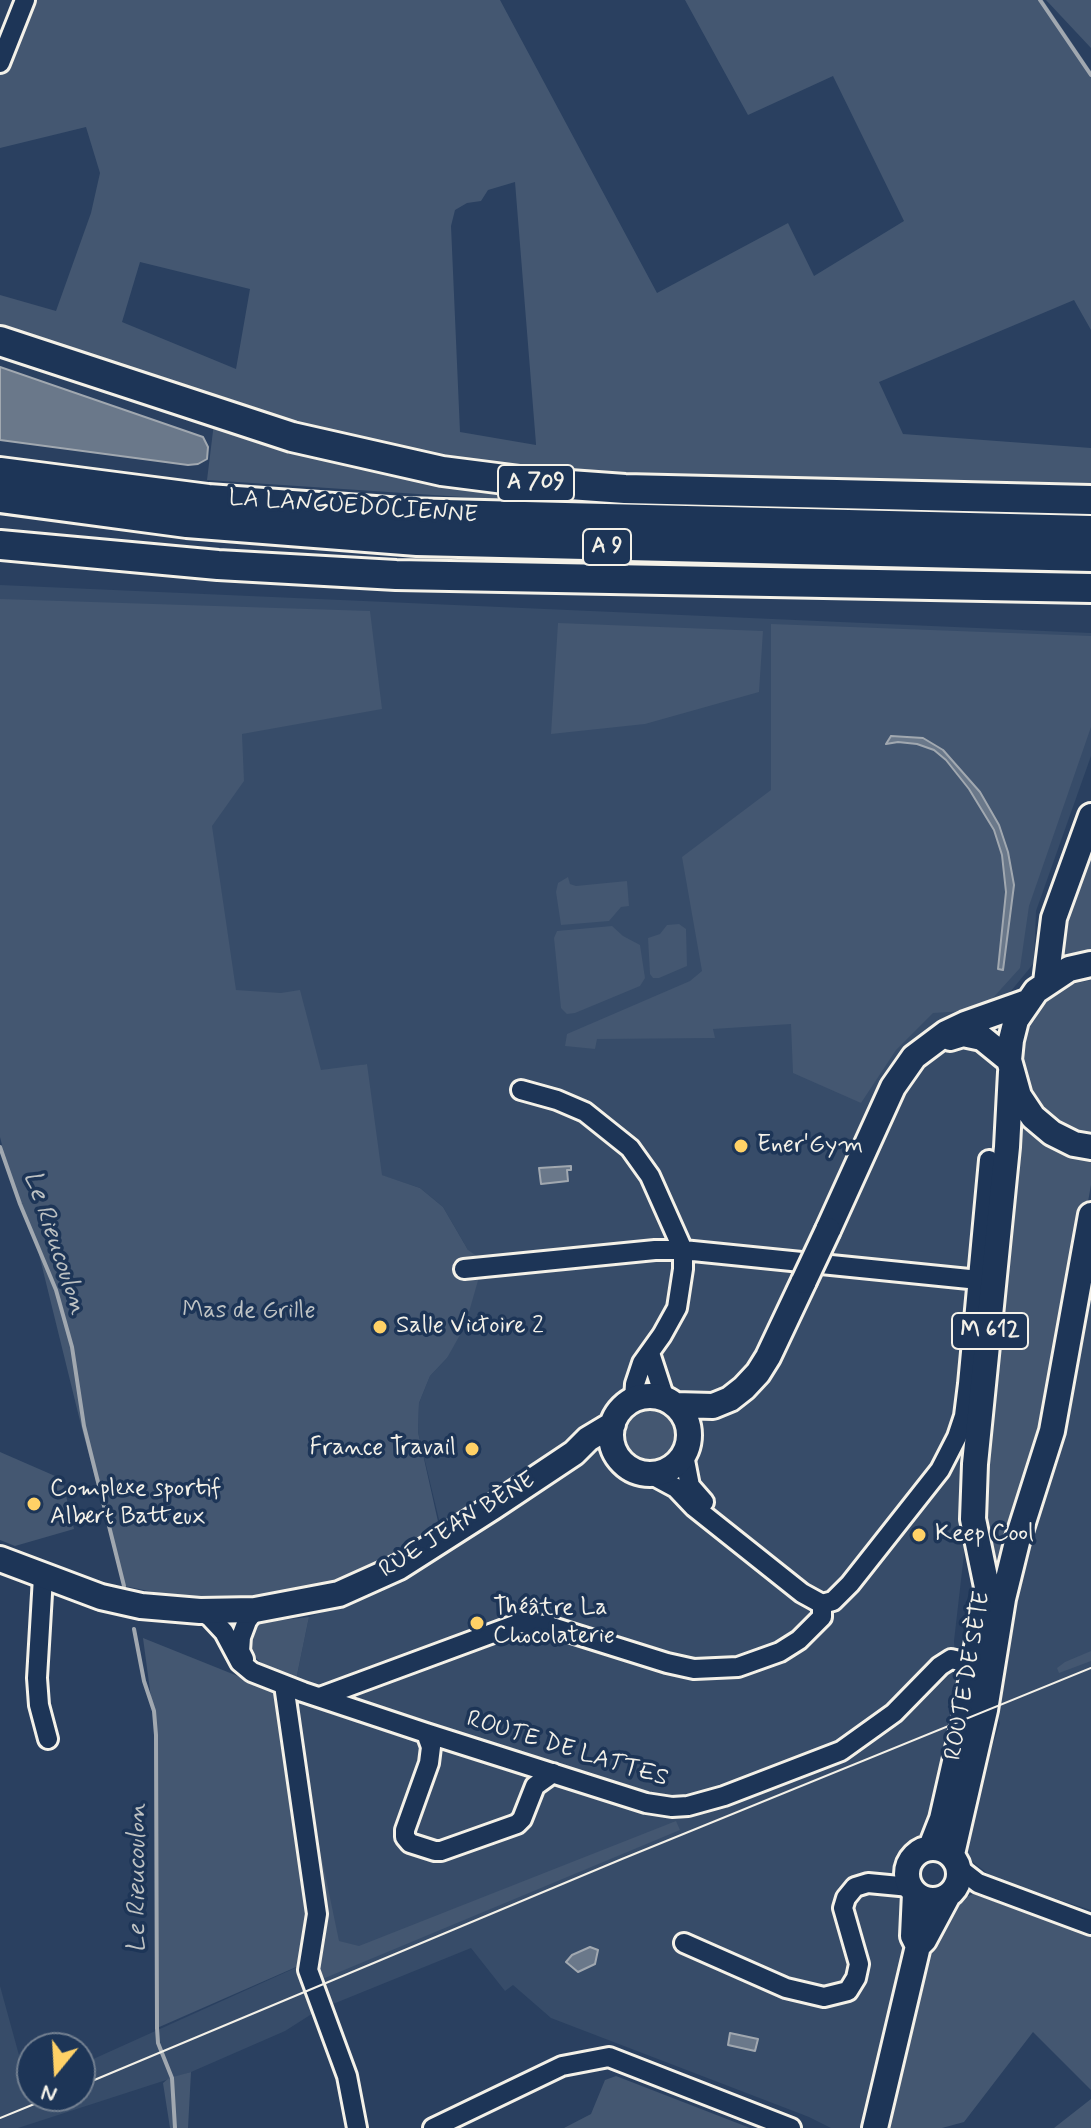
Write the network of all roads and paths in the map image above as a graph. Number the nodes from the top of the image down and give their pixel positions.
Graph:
1 (25, 0) edge
2 (0, 63) edge
3 (0, 341) edge
4 (0, 472) edge
5 (0, 498) edge
6 (1091, 500) edge
7 (1091, 530) edge
8 (0, 545) edge
9 (1091, 557) edge
10 (1091, 588) edge
11 (1091, 816) edge
12 (1091, 964) edge
13 (1046, 982) junction
14 (1027, 1002) junction
15 (929, 1046) junction
16 (1010, 1066) junction
17 (521, 1090) dead end
18 (1091, 1147) edge
19 (989, 1160) dead end
20 (1091, 1215) edge
21 (683, 1250) junction
22 (464, 1269) dead end
23 (979, 1280) junction
24 (650, 1353) junction
25 (634, 1400) junction
26 (670, 1402) junction
27 (713, 1406) junction
28 (613, 1424) junction
29 (686, 1445) junction
30 (574, 1453) junction
31 (617, 1455) junction
32 (650, 1474) junction
33 (716, 1518) junction
34 (0, 1559) edge
35 (43, 1577) junction
36 (822, 1604) junction
37 (255, 1610) junction
38 (200, 1611) junction
39 (252, 1672) junction
40 (974, 1673) junction
41 (284, 1685) junction
42 (320, 1697) junction
43 (426, 1733) junction
44 (48, 1739) dead end
45 (553, 1773) junction
46 (954, 1872) junction
47 (905, 1884) junction
48 (1091, 1925) edge
49 (684, 1943) dead end
50 (918, 1946) junction
51 (357, 2128) edge
52 (433, 2128) edge
53 (791, 2128) edge
54 (875, 2128) edge

1 - 2 street
3 - 6 highway, A 709
4 - 7 highway, LA LANGUEDOCIENNE / A 9
5 - 9 highway, LA LANGUEDOCIENNE / A 9
8 - 10 highway
11 - 13 main road
12 - 13 main road
13 - 14 main road
14 - 15 main road
14 - 16 main road, ROUTE DE SÈTE
15 - 16 main road
15 - 27 main road, bridge
16 - 18 main road
16 - 40 main road, ROUTE DE SÈTE / M 612
17 - 21 street
19 - 23 street
20 - 46 main road, ROUTE DE SÈTE / M 612
21 - 22 street
21 - 23 street
21 - 24 street
23 - 36 street
24 - 25 street
24 - 26 street
25 - 26 main road
25 - 28 main road
26 - 27 main road
26 - 29 main road
27 - 29 main road
28 - 30 main road, RUE JEAN BÈNE
28 - 31 main road
29 - 32 main road
29 - 33 street
30 - 31 main road
30 - 37 main road, RUE JEAN BÈNE
31 - 32 main road
32 - 33 street
33 - 36 street
34 - 35 main road, RUE JEAN BÈNE
35 - 38 main road, RUE JEAN BÈNE
35 - 44 street
36 - 42 street
37 - 38 main road, RUE JEAN BÈNE
37 - 39 street
38 - 39 street
39 - 41 street, ROUTE DE LATTES
40 - 45 street, ROUTE DE LATTES
40 - 46 main road, ROUTE DE SÈTE / M 612
41 - 42 street, ROUTE DE LATTES
41 - 51 street
42 - 43 street, ROUTE DE LATTES
43 - 45 street, ROUTE DE LATTES
43 - 45 street
46 - 47 main road
46 - 47 main road
46 - 48 street
46 - 50 main road, ROUTE DE SÈTE / M 612
47 - 49 street
47 - 50 main road, ROUTE DE SÈTE / M 612
50 - 54 main road, ROUTE DE SÈTE / M 612
52 - 53 street

